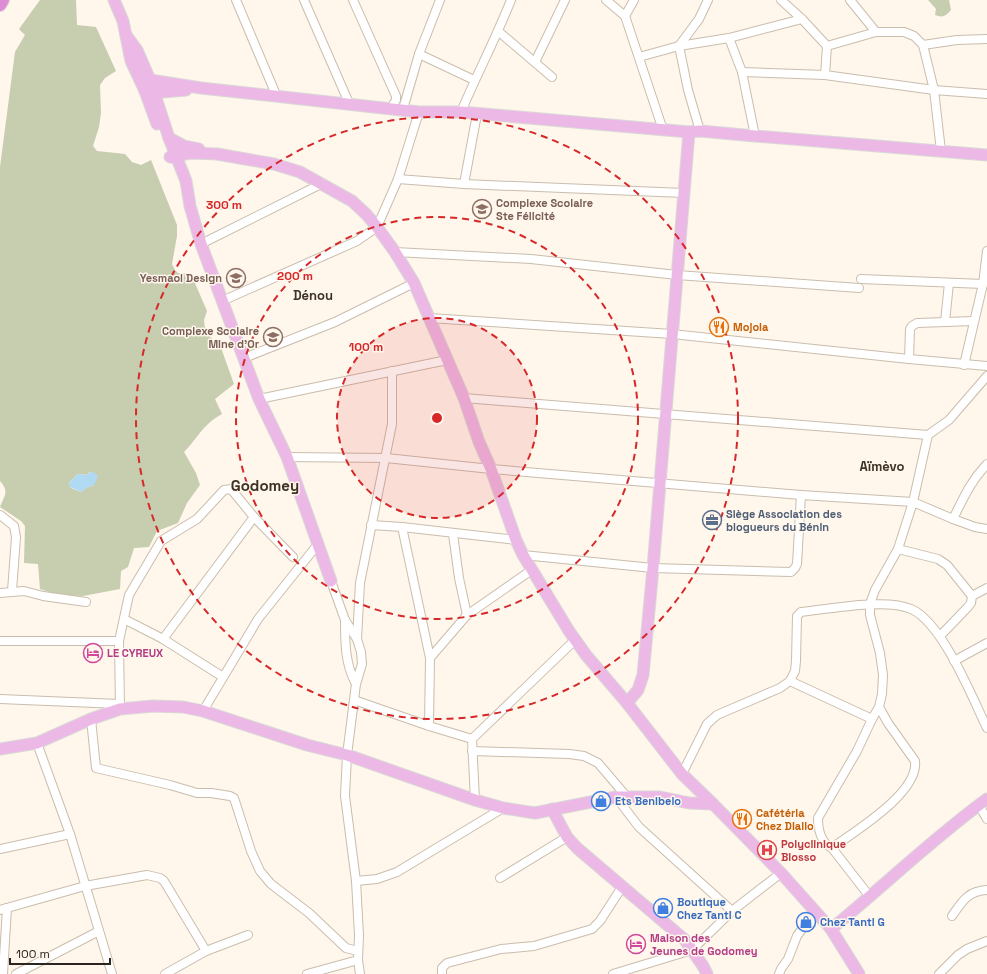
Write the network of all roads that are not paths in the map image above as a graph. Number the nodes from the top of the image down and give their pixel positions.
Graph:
1 (4, 0) edge
2 (114, 0) edge
3 (236, 0) edge
4 (304, 0) edge
5 (440, 0) edge
6 (511, 0) edge
7 (565, 0) edge
8 (606, 0) edge
9 (634, 0) edge
10 (708, 0) edge
11 (781, 0) edge
12 (850, 0) edge
13 (355, 1) edge
14 (0, 5) edge
15 (625, 16) junction
16 (802, 19) junction
17 (498, 31) junction
18 (876, 32) junction
19 (126, 35) junction
20 (729, 38) junction
21 (987, 39) edge
22 (923, 45) junction
23 (679, 46) junction
24 (827, 46) junction
25 (419, 54) junction
26 (639, 57) junction
27 (535, 62) junction
28 (742, 72) junction
29 (825, 75) junction
30 (552, 77) dead end
31 (150, 80) junction
32 (474, 80) junction
33 (201, 88) junction
34 (934, 90) junction
35 (150, 92) junction
36 (987, 94) edge
37 (277, 97) junction
38 (349, 103) junction
39 (391, 108) junction
40 (403, 109) junction
41 (420, 112) junction
42 (460, 112) junction
43 (478, 114) junction
44 (663, 130) junction
45 (694, 132) junction
46 (755, 136) junction
47 (174, 150) junction
48 (941, 151) junction
49 (987, 155) edge
50 (398, 179) junction
51 (323, 183) junction
52 (464, 184) junction
53 (684, 193) junction
54 (377, 227) junction
55 (201, 244) junction
56 (987, 251) edge
57 (395, 252) junction
58 (677, 275) junction
59 (861, 279) dead end
60 (414, 283) junction
61 (949, 283) junction
62 (983, 284) junction
63 (859, 288) dead end
64 (222, 301) junction
65 (429, 318) junction
66 (974, 321) junction
67 (945, 322) junction
68 (672, 334) junction
69 (244, 358) junction
70 (446, 360) junction
71 (909, 360) junction
72 (964, 365) junction
73 (987, 366) edge
74 (392, 371) junction
75 (987, 376) edge
76 (464, 398) junction
77 (259, 399) junction
78 (666, 414) junction
79 (928, 435) junction
80 (287, 457) junction
81 (386, 458) junction
82 (987, 464) edge
83 (491, 469) junction
84 (660, 483) junction
85 (801, 495) junction
86 (913, 502) junction
87 (0, 515) edge
88 (254, 516) junction
89 (953, 519) junction
90 (372, 525) junction
91 (402, 527) junction
92 (987, 529) edge
93 (453, 534) junction
94 (516, 540) junction
95 (318, 544) junction
96 (898, 549) junction
97 (523, 555) junction
98 (293, 557) dead end
99 (654, 568) junction
100 (532, 569) junction
101 (331, 581) joint
102 (987, 588) edge
103 (12, 591) junction
104 (0, 593) edge
105 (972, 596) junction
106 (86, 602) dead end
107 (870, 604) junction
108 (467, 615) junction
109 (124, 619) junction
110 (344, 620) junction
111 (940, 636) junction
112 (163, 639) junction
113 (357, 639) junction
114 (575, 640) junction
115 (0, 641) edge
116 (119, 641) junction
117 (987, 643) edge
118 (430, 658) junction
119 (954, 661) junction
120 (223, 677) junction
121 (790, 681) junction
122 (356, 684) junction
123 (0, 699) edge
124 (354, 700) junction
125 (627, 703) junction
126 (120, 706) junction
127 (879, 707) junction
128 (203, 711) junction
129 (872, 718) junction
130 (985, 718) edge
131 (91, 719) junction
132 (430, 726) junction
133 (987, 728) edge
134 (472, 738) junction
135 (37, 743) junction
136 (0, 749) edge
137 (472, 751) junction
138 (346, 755) junction
139 (682, 774) junction
140 (622, 797) junction
141 (475, 800) junction
142 (983, 802) edge
143 (713, 804) junction
144 (503, 808) junction
145 (552, 809) junction
146 (987, 819) edge
147 (70, 834) junction
148 (567, 837) junction
149 (832, 848) junction
150 (0, 849) edge
151 (781, 873) junction
152 (500, 878) dead end
153 (356, 881) junction
154 (85, 886) junction
155 (622, 887) junction
156 (987, 890) edge
157 (870, 897) junction
158 (3, 909) edge
159 (732, 911) junction
160 (814, 911) junction
161 (952, 916) dead end
162 (831, 929) junction
163 (99, 931) junction
164 (248, 935) dead end
165 (987, 941) edge
166 (692, 950) junction
167 (358, 951) junction
168 (206, 952) junction
169 (358, 960) junction
170 (781, 972) edge
171 (3, 974) edge
172 (16, 974) edge
173 (112, 974) edge
174 (165, 974) edge
175 (307, 974) edge
176 (360, 974) edge
177 (442, 974) edge
178 (613, 974) edge
179 (707, 974) edge
180 (859, 974) edge
181 (939, 974) edge

1 - 14 highway
2 - 19 main road
3 - 37 street
4 - 38 street
5 - 25 street
6 - 17 street
7 - 27 street
8 - 15 street
9 - 15 street
10 - 23 street
11 - 16 street
12 - 18 street
13 - 39 street
15 - 26 street
16 - 20 street
16 - 24 street
17 - 27 street
17 - 32 street
18 - 22 street
18 - 24 street
19 - 31 main road
19 - 35 main road
20 - 23 street
20 - 28 street
21 - 22 street
22 - 34 street
23 - 26 street
23 - 45 street
24 - 29 street
25 - 32 street
25 - 40 street
26 - 44 street
27 - 30 street
28 - 29 street
28 - 46 street
29 - 34 street
31 - 33 main road
31 - 35 main road
32 - 42 street
33 - 35 main road
33 - 37 main road
34 - 36 street
34 - 48 street
35 - 47 main road
35 - 47 main road
37 - 38 main road
38 - 39 main road
39 - 40 main road
40 - 41 main road
41 - 42 main road
41 - 50 street
42 - 43 main road
43 - 44 main road
43 - 52 street
44 - 45 main road
45 - 46 main road
45 - 53 main road
46 - 48 main road
47 - 51 main road
47 - 55 main road
48 - 49 main road
50 - 52 street
50 - 54 street
51 - 54 main road
51 - 55 street
52 - 53 street
53 - 58 main road
54 - 57 main road
54 - 64 street
55 - 64 main road
56 - 62 street
57 - 58 street
57 - 60 main road
58 - 63 street
58 - 68 main road
59 - 61 street
60 - 65 main road
60 - 69 street
61 - 62 street
61 - 67 street
62 - 66 street
64 - 69 main road
65 - 68 street
65 - 70 main road
66 - 67 street
66 - 72 street
67 - 71 street
68 - 71 street
68 - 78 main road
69 - 77 main road
70 - 74 street
70 - 76 main road
71 - 72 street
72 - 73 street
74 - 77 street
74 - 81 street
75 - 79 street
76 - 78 street
76 - 83 main road
77 - 80 main road
78 - 79 street
78 - 84 main road
79 - 86 street
80 - 81 street
80 - 95 main road
81 - 83 street
81 - 90 street
82 - 89 street
83 - 84 street
83 - 94 main road
84 - 85 street
84 - 99 main road
85 - 86 street
85 - 99 street
86 - 89 street
86 - 96 street
87 - 103 street
88 - 98 street
88 - 109 street
88 - 112 street
89 - 92 street
90 - 91 street
90 - 113 street
91 - 93 street
91 - 118 street
93 - 94 street
93 - 108 street
94 - 97 main road
95 - 101 main road
95 - 120 street
96 - 105 street
96 - 107 street
97 - 99 street
97 - 100 main road
99 - 125 main road
100 - 108 street
100 - 114 main road
101 - 110 street
102 - 105 street
103 - 104 street
103 - 106 street
105 - 111 street
107 - 111 street
107 - 121 street
107 - 127 street
108 - 118 street
109 - 112 street
109 - 116 street
110 - 113 street
110 - 122 street
111 - 119 street
112 - 120 street
113 - 122 street
114 - 125 main road
114 - 134 street
115 - 116 street
116 - 126 street
117 - 119 street
118 - 132 street
119 - 130 street
120 - 128 street
121 - 129 street
121 - 139 street
122 - 124 street
123 - 126 street
124 - 132 street
124 - 138 street
125 - 139 main road
126 - 128 main road
126 - 131 main road
127 - 129 street
127 - 149 street
128 - 138 main road
129 - 149 street
130 - 133 street
131 - 135 main road
131 - 167 street
132 - 134 street
134 - 137 street
135 - 136 main road
135 - 147 street
137 - 140 street
137 - 141 street
138 - 141 main road
138 - 153 street
139 - 143 main road
140 - 143 main road
140 - 145 main road
140 - 159 street
141 - 144 main road
142 - 146 street
142 - 157 main road
143 - 151 main road
144 - 145 main road
144 - 153 street
145 - 148 main road
147 - 150 street
147 - 154 street
148 - 152 street
148 - 155 main road
149 - 157 street
151 - 159 street
151 - 160 main road
153 - 167 street
154 - 158 street
154 - 163 street
154 - 168 street
155 - 166 main road
155 - 177 street
156 - 161 street
157 - 162 main road
158 - 171 street
159 - 166 street
160 - 162 main road
160 - 170 street
162 - 180 main road
163 - 172 street
163 - 173 street
164 - 168 street
165 - 181 street
166 - 178 street
166 - 179 main road
167 - 169 street
168 - 174 street
169 - 175 street
169 - 176 street

